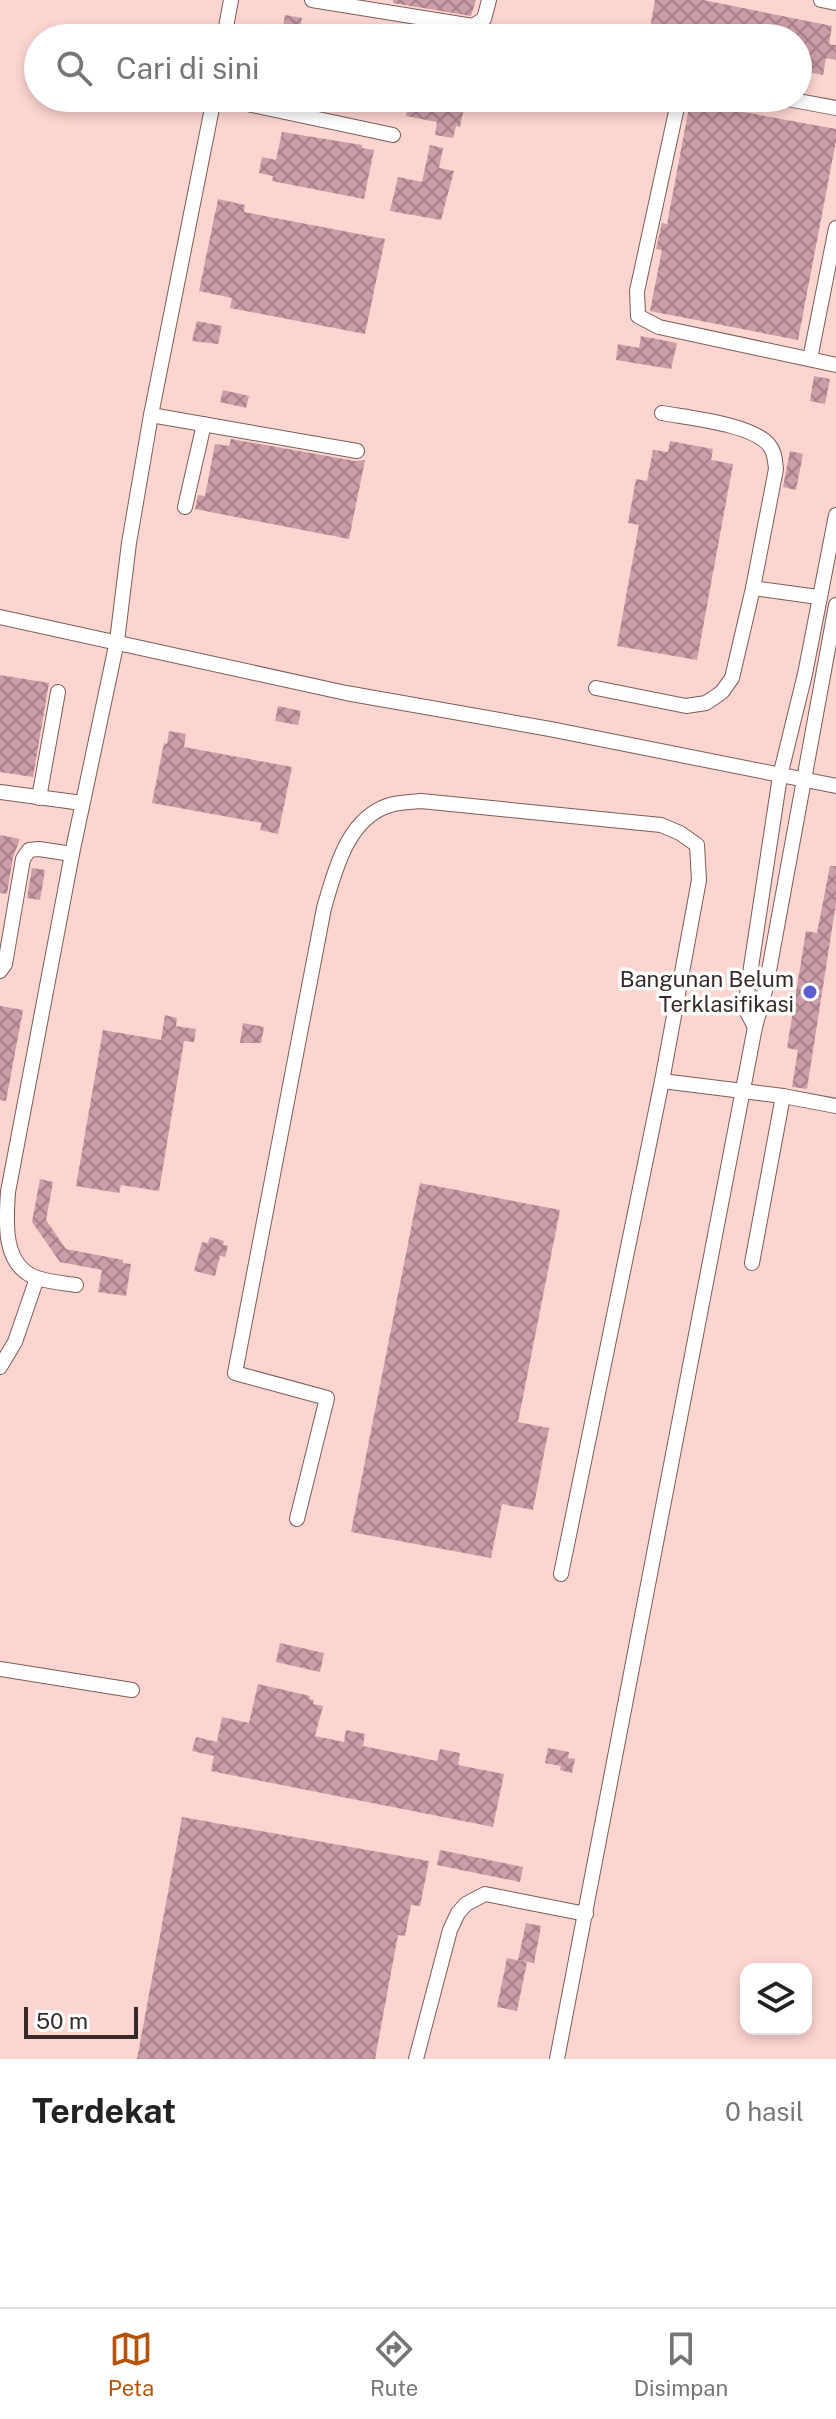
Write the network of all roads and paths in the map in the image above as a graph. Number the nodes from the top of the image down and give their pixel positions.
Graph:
1 (231, 0) edge
2 (312, 0) edge
3 (489, 0) edge
4 (821, 0) edge
5 (836, 3) edge
6 (227, 24) edge
7 (461, 24) edge
8 (476, 24) edge
9 (812, 104) edge
10 (836, 108) edge
11 (213, 112) edge
12 (283, 112) edge
13 (676, 112) edge
14 (393, 135) dead end
15 (836, 228) edge
16 (810, 359) junction
17 (836, 365) edge
18 (662, 413) dead end
19 (151, 415) junction
20 (204, 424) junction
21 (357, 451) dead end
22 (185, 507) dead end
23 (836, 515) edge
24 (830, 573) edge
25 (753, 588) junction
26 (818, 597) junction
27 (836, 605) edge
28 (0, 617) edge
29 (117, 641) junction
30 (833, 642) edge
31 (596, 688) dead end
32 (58, 692) dead end
33 (780, 776) junction
34 (805, 781) junction
35 (836, 786) edge
36 (0, 792) edge
37 (39, 798) junction
38 (82, 803) junction
39 (72, 854) junction
40 (0, 971) edge
41 (755, 1027) junction
42 (662, 1081) junction
43 (743, 1091) junction
44 (783, 1096) junction
45 (836, 1106) edge
46 (4, 1192) edge
47 (752, 1263) dead end
48 (37, 1278) junction
49 (76, 1285) dead end
50 (0, 1367) edge
51 (297, 1519) dead end
52 (561, 1574) dead end
53 (0, 1669) edge
54 (132, 1690) dead end
55 (586, 1914) junction
56 (416, 2059) edge
57 (557, 2059) edge

1 - 6 street
2 - 7 street
3 - 8 street
4 - 5 street
9 - 10 street
11 - 19 street
12 - 14 street
13 - 16 street
15 - 16 street
16 - 17 street
18 - 25 street
19 - 20 street
19 - 29 street
20 - 21 street
20 - 22 street
23 - 24 street
24 - 26 street
25 - 26 street
25 - 31 street
26 - 33 street
27 - 30 street
28 - 29 street
29 - 33 street
29 - 38 street
30 - 34 street
32 - 37 street
33 - 34 street
33 - 41 street
34 - 35 street
34 - 41 street
36 - 37 street
37 - 38 street
38 - 39 street
39 - 40 street
39 - 46 street
41 - 43 street
42 - 43 street
42 - 51 street
42 - 52 street
43 - 44 street
43 - 55 street
44 - 45 street
44 - 47 street
46 - 48 street
48 - 49 street
48 - 50 street
53 - 54 street
55 - 56 street
55 - 57 street

